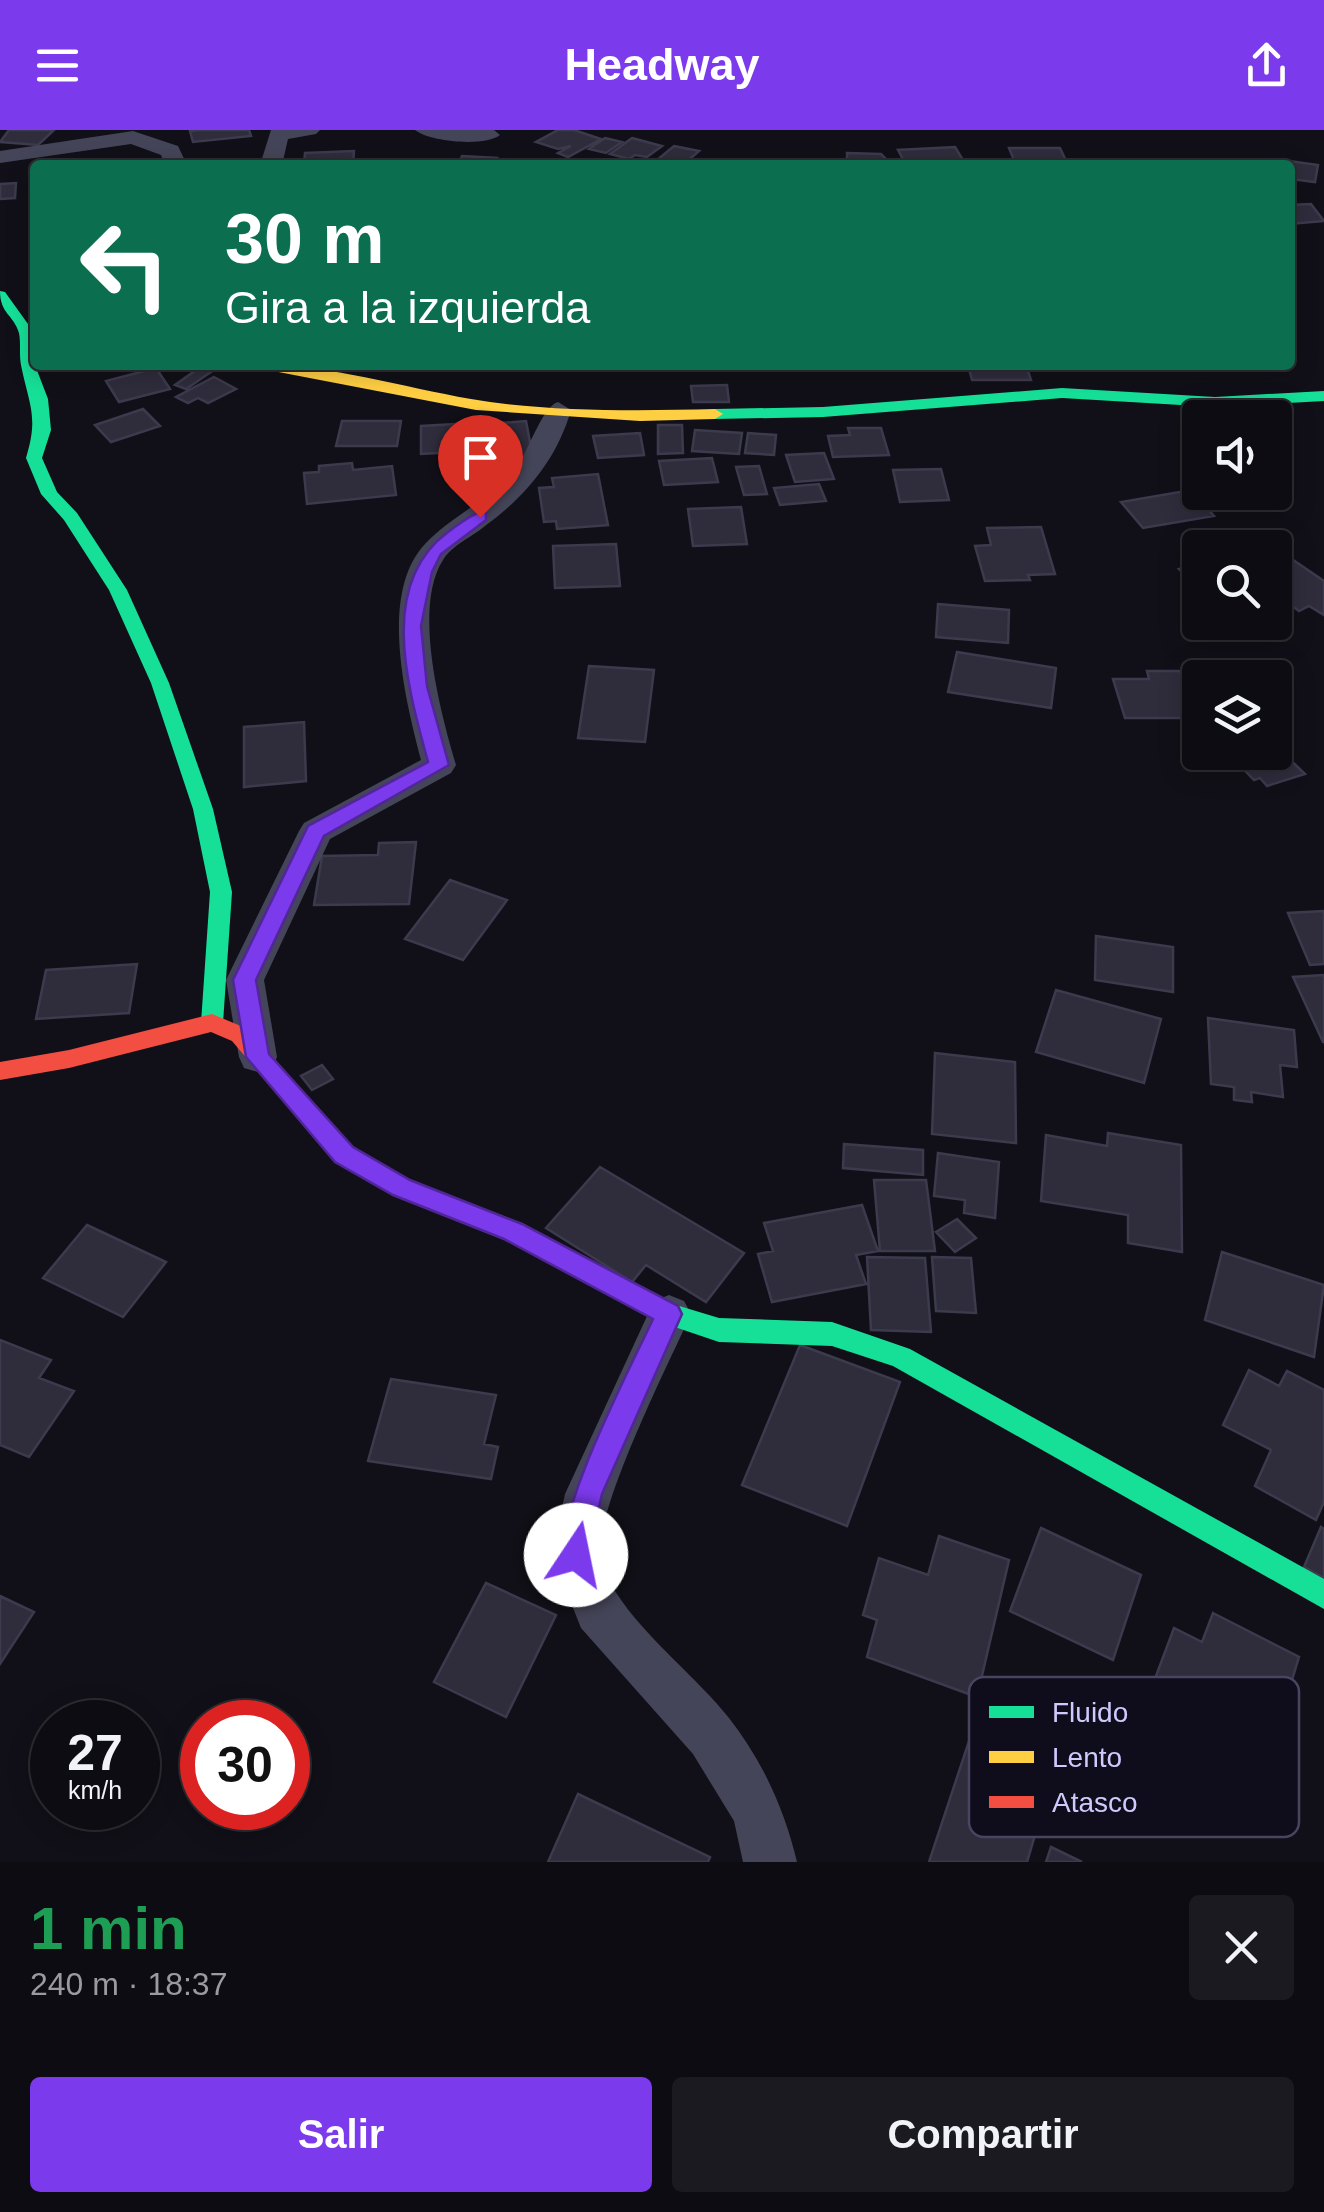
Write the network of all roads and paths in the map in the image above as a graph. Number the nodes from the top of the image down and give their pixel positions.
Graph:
1 (308, 130) edge
2 (426, 130) edge
3 (489, 135) dead end
4 (0, 156) edge
5 (174, 160) edge
6 (272, 160) edge
7 (0, 295) edge
8 (30, 330) edge
9 (30, 342) edge
10 (30, 370) edge
11 (30, 370) edge
12 (294, 370) edge
13 (1324, 396) edge
14 (558, 410) junction
15 (212, 1023) junction
16 (258, 1057) junction
17 (0, 1070) edge
18 (669, 1314) junction
19 (1324, 1595) edge
20 (770, 1862) edge

1 - 6 street
2 - 3 street
4 - 5 street
7 - 8 street
9 - 10 street
11 - 15 street
12 - 14 street
13 - 14 street
14 - 16 street
15 - 16 street
15 - 17 street
16 - 18 street
18 - 19 street
18 - 20 street

